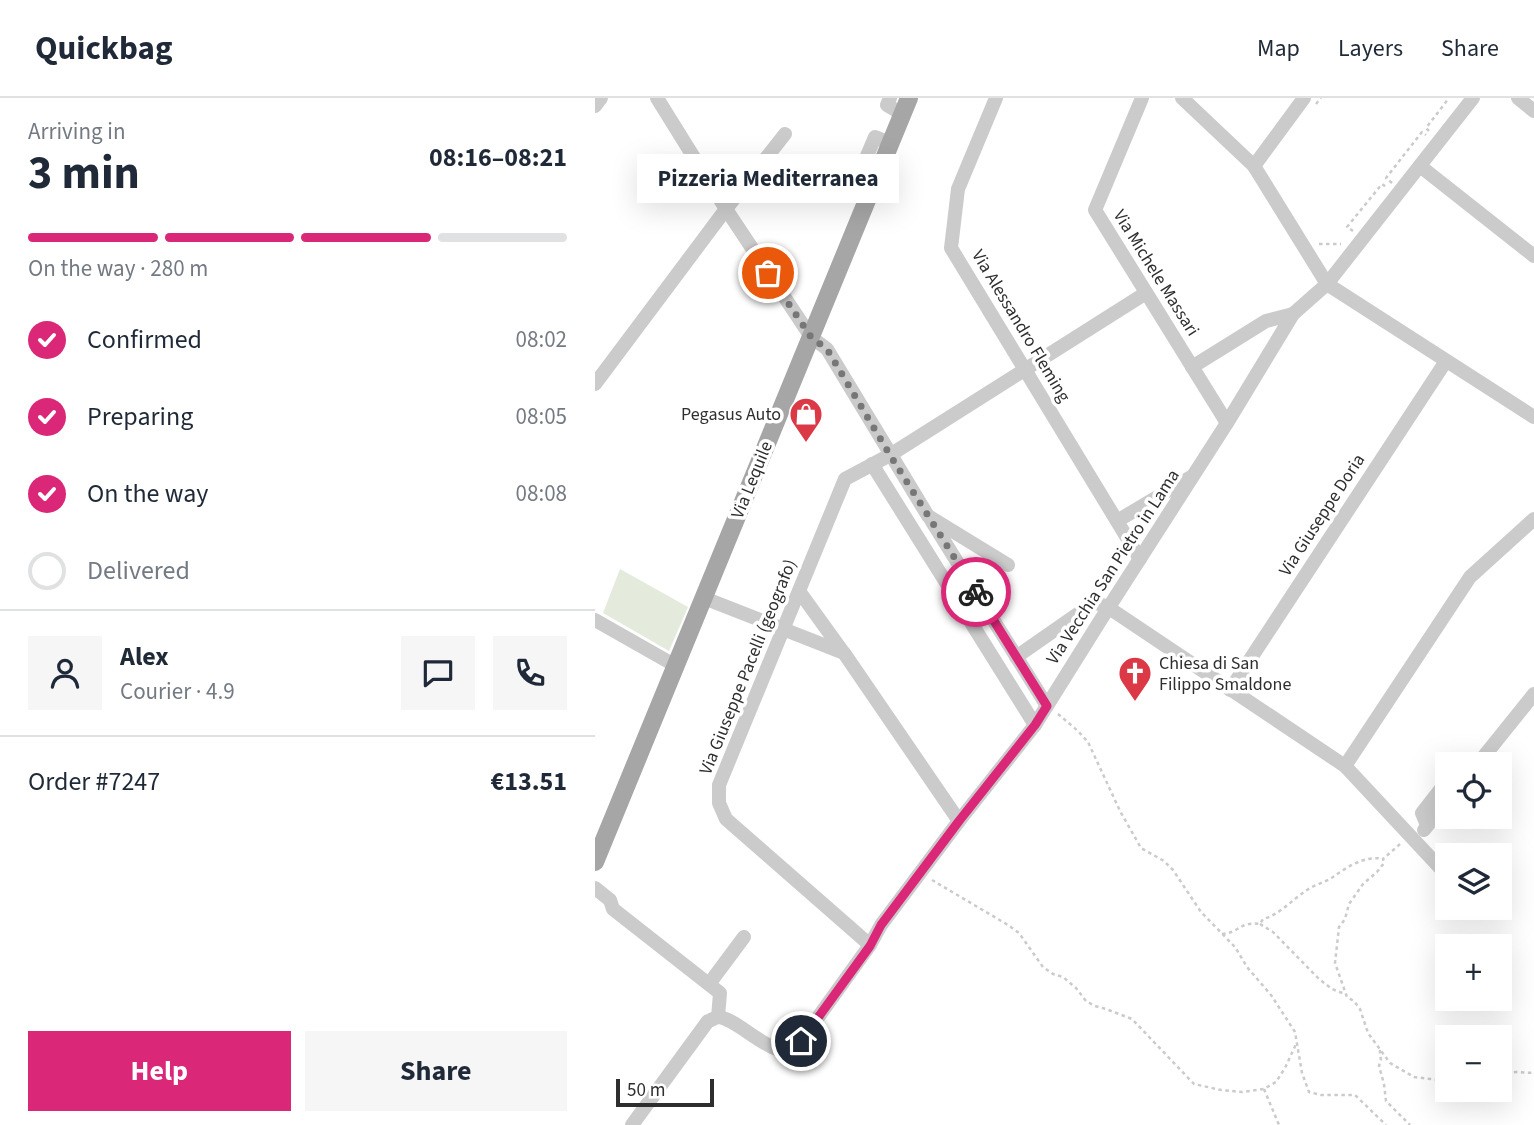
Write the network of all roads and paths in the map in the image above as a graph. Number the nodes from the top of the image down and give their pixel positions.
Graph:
1 (601, 98) edge
2 (657, 98) edge
3 (890, 98) edge
4 (996, 98) edge
5 (1142, 98) edge
6 (1182, 98) edge
7 (1304, 98) edge
8 (1449, 98) edge
9 (1473, 98) edge
10 (1518, 98) edge
11 (595, 106) edge
12 (905, 106) edge
13 (1534, 111) edge
14 (785, 134) dead end
15 (1254, 166) junction
16 (1420, 166) junction
17 (726, 209) junction
18 (1354, 233) dead end
19 (1349, 240) dead end
20 (1312, 241) dead end
21 (1534, 256) edge
22 (1327, 284) junction
23 (1146, 293) junction
24 (1293, 314) junction
25 (811, 337) junction
26 (1446, 361) junction
27 (1192, 367) junction
28 (1025, 370) junction
29 (598, 373) edge
30 (1534, 417) edge
31 (1227, 423) junction
32 (890, 455) junction
33 (872, 464) junction
34 (1194, 475) junction
35 (928, 516) junction
36 (1534, 519) edge
37 (1117, 522) junction
38 (1140, 559) junction
39 (1008, 565) dead end
40 (799, 591) junction
41 (704, 598) junction
42 (1109, 608) junction
43 (595, 620) edge
44 (783, 630) junction
45 (843, 653) junction
46 (1016, 657) junction
47 (675, 666) junction
48 (1230, 690) junction
49 (1534, 694) edge
50 (1047, 706) junction
51 (1035, 725) junction
52 (1487, 752) edge
53 (1345, 766) junction
54 (1435, 796) edge
55 (1435, 815) edge
56 (959, 821) junction
57 (1427, 825) junction
58 (1412, 837) junction
59 (1383, 859) junction
60 (595, 862) edge
61 (1435, 862) edge
62 (921, 872) junction
63 (595, 888) edge
64 (1260, 924) junction
65 (1222, 934) junction
66 (744, 937) dead end
67 (870, 946) junction
68 (709, 984) junction
69 (1345, 994) junction
70 (718, 1017) junction
71 (1297, 1041) junction
72 (1380, 1050) junction
73 (1512, 1072) edge
74 (1534, 1073) edge
75 (1435, 1080) edge
76 (1264, 1089) junction
77 (632, 1125) edge
78 (1279, 1125) edge
79 (1386, 1125) edge
80 (1410, 1125) edge

1 - 11 street
2 - 17 street
3 - 12 street
4 - 28 street, Via Alessandro Fleming
5 - 23 street, Via Michele Massari
6 - 15 street
7 - 15 street
8 - 18 path
9 - 16 street, Via Vecchia San Pietro in Lama
10 - 13 street
12 - 25 main road, Via Lequile
14 - 17 street
15 - 22 street
16 - 21 street
16 - 22 street, Via Vecchia San Pietro in Lama
17 - 25 street
17 - 29 street
19 - 20 path
22 - 24 street, Via Vecchia San Pietro in Lama
22 - 26 street
23 - 27 street, Via Michele Massari
23 - 28 street, Via Giuseppe Pacelli (geografo)
24 - 27 street
24 - 31 street, Via Vecchia San Pietro in Lama
25 - 32 street
25 - 41 main road, Via Lequile
26 - 30 street
26 - 48 street, Via Giuseppe Doria
27 - 31 street, Via Michele Massari
28 - 32 street, Via Giuseppe Pacelli (geografo)
28 - 37 street, Via Alessandro Fleming
31 - 34 street, Via Vecchia San Pietro in Lama
32 - 33 street, Via Giuseppe Pacelli (geografo)
32 - 35 street
33 - 40 street, Via Giuseppe Pacelli (geografo)
33 - 51 street
34 - 37 street
34 - 38 street, Via Vecchia San Pietro in Lama
35 - 39 street
35 - 46 street
36 - 53 street
37 - 38 street, Via Alessandro Fleming
38 - 42 street, Via Vecchia San Pietro in Lama
40 - 44 street, Via Giuseppe Pacelli (geografo)
40 - 45 street
41 - 44 street
41 - 47 main road, Via Lequile
42 - 46 street
42 - 48 street
42 - 50 street, Via Vecchia San Pietro in Lama
43 - 47 street
44 - 45 street
44 - 67 street, Via Giuseppe Pacelli (geografo)
45 - 56 street
46 - 50 street
47 - 60 main road, Via Lequile
48 - 53 street
49 - 52 street
50 - 51 street, Via Vecchia San Pietro in Lama
50 - 65 path
51 - 56 street, Via Vecchia San Pietro in Lama
53 - 58 street
54 - 57 street
55 - 57 street
56 - 62 street, Via Vecchia San Pietro in Lama
57 - 58 street
58 - 59 path
58 - 61 street
59 - 64 path
59 - 69 path
62 - 67 street, Via Vecchia San Pietro in Lama
62 - 76 path
63 - 68 street
64 - 65 path
64 - 69 path
65 - 71 path
66 - 68 street
67 - 70 street, Via Vecchia San Pietro in Lama
68 - 70 street
69 - 72 path
70 - 77 street
71 - 76 path
71 - 79 path
72 - 75 path
72 - 80 path
73 - 74 path
76 - 78 path

